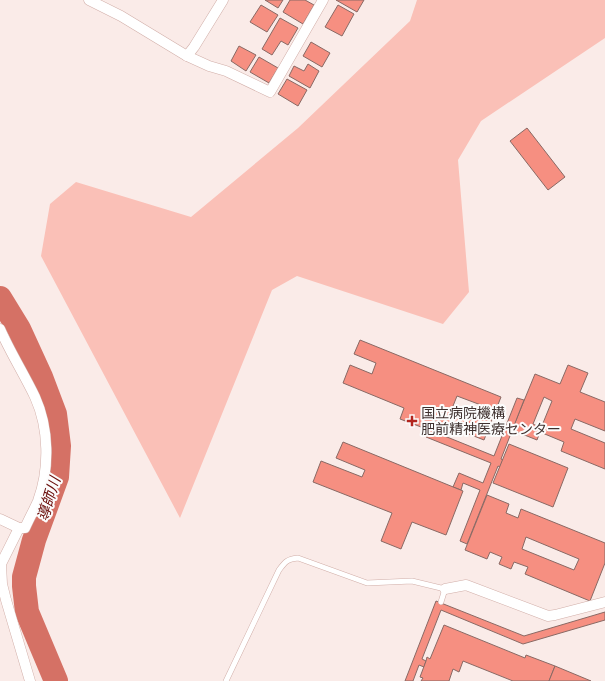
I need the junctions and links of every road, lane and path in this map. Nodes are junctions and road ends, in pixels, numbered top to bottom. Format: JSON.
{"nodes":[{"id":1,"x":89,"y":0,"type":"edge"},
{"id":2,"x":223,"y":0,"type":"edge"},
{"id":3,"x":323,"y":0,"type":"edge"},
{"id":4,"x":187,"y":56,"type":"junction"},
{"id":5,"x":0,"y":329,"type":"edge"},
{"id":6,"x":0,"y":519,"type":"edge"},
{"id":7,"x":19,"y":528,"type":"junction"},
{"id":8,"x":446,"y":590,"type":"junction"},
{"id":9,"x":441,"y":602,"type":"dead end"},
{"id":10,"x":605,"y":602,"type":"edge"},
{"id":11,"x":30,"y":681,"type":"edge"},
{"id":12,"x":226,"y":681,"type":"edge"}],
"edges":[{"from":1,"to":4,"type":"street"},
{"from":2,"to":4,"type":"street"},
{"from":3,"to":4,"type":"street"},
{"from":5,"to":7,"type":"street"},
{"from":6,"to":7,"type":"street"},
{"from":7,"to":11,"type":"street"},
{"from":8,"to":9,"type":"lane"},
{"from":8,"to":10,"type":"street"},
{"from":8,"to":12,"type":"lane"}]}
